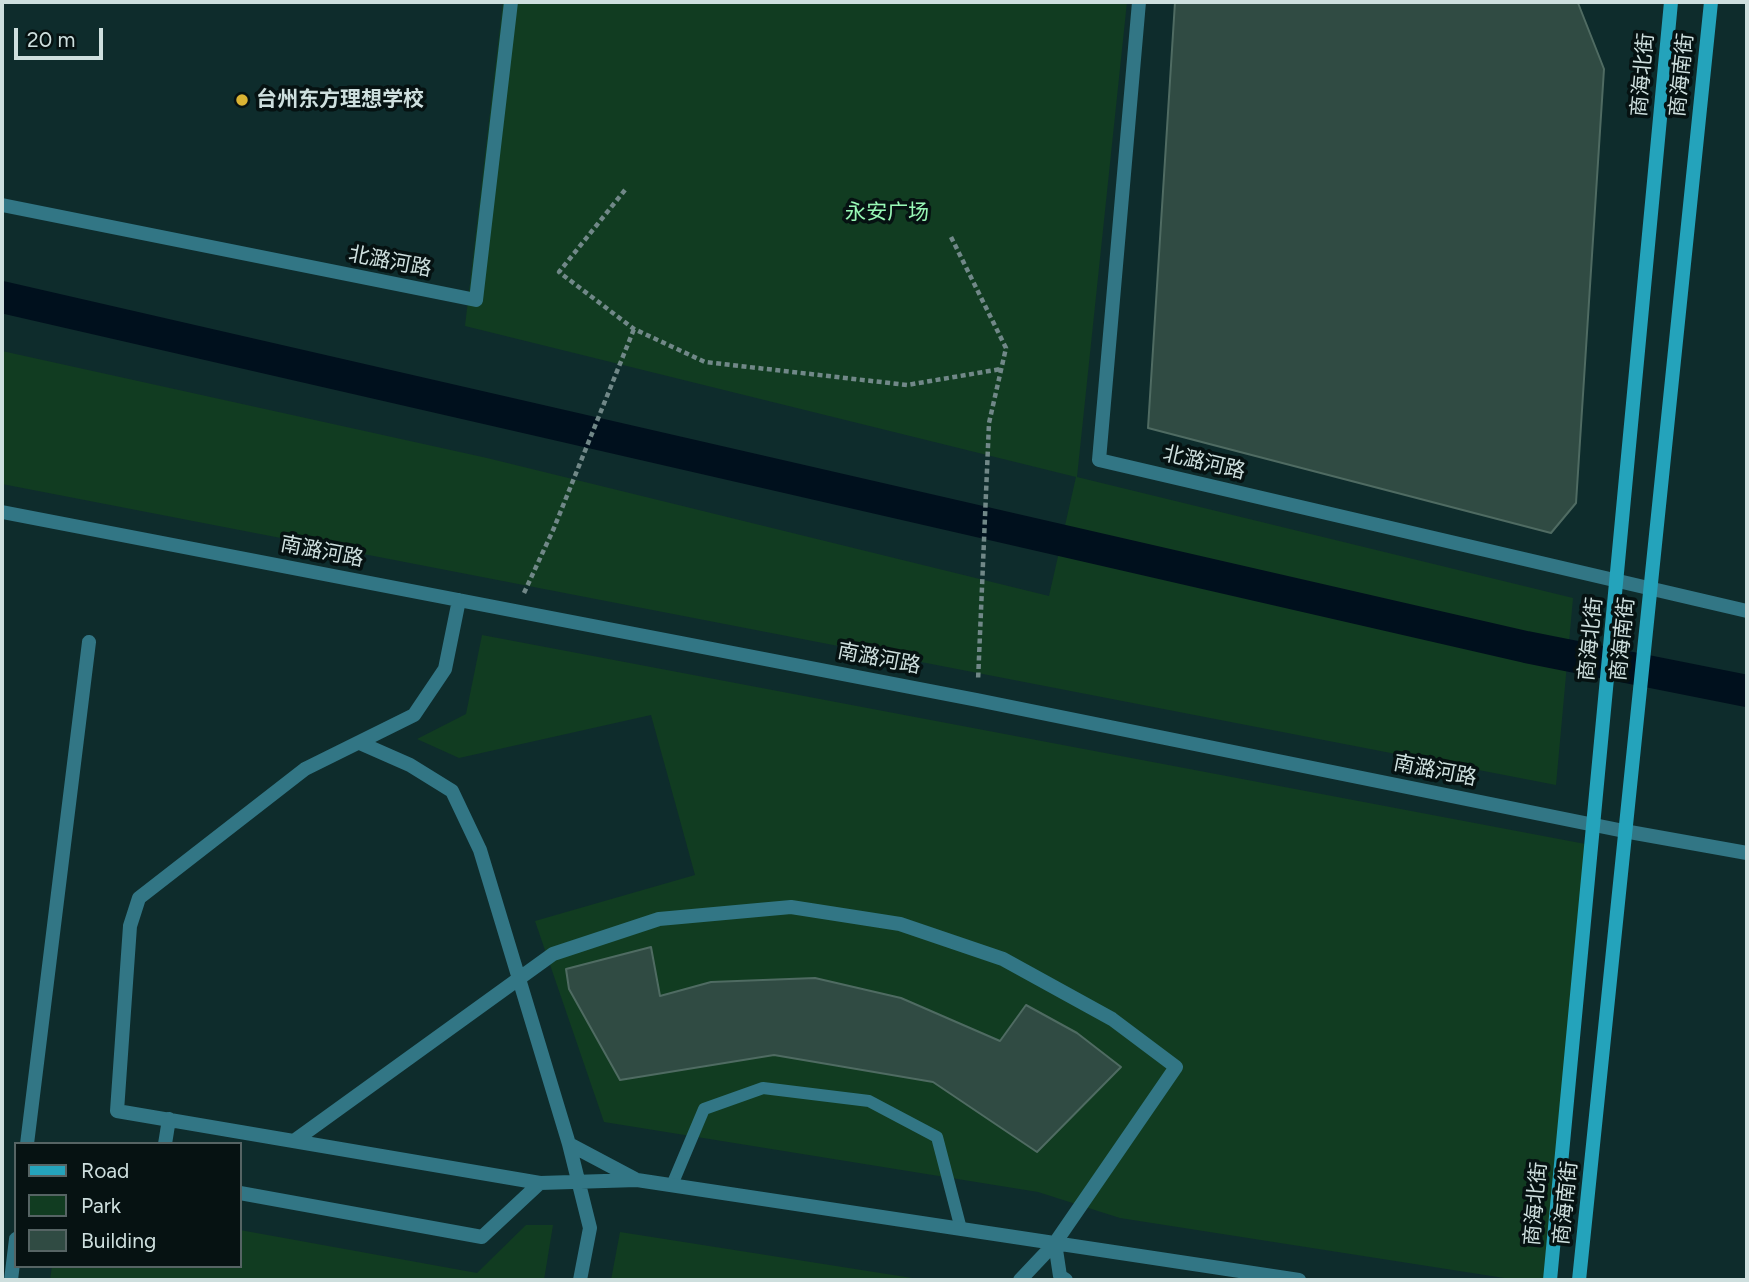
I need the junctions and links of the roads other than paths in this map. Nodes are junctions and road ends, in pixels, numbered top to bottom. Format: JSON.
{"nodes":[{"id":1,"x":511,"y":2,"type":"edge"},
{"id":2,"x":1139,"y":2,"type":"edge"},
{"id":3,"x":1671,"y":2,"type":"edge"},
{"id":4,"x":1711,"y":2,"type":"edge"},
{"id":5,"x":2,"y":205,"type":"edge"},
{"id":6,"x":2,"y":512,"type":"edge"},
{"id":7,"x":1618,"y":581,"type":"junction"},
{"id":8,"x":1649,"y":590,"type":"junction"},
{"id":9,"x":459,"y":600,"type":"junction"},
{"id":10,"x":1747,"y":611,"type":"edge"},
{"id":11,"x":89,"y":642,"type":"dead end"},
{"id":12,"x":360,"y":743,"type":"junction"},
{"id":13,"x":1591,"y":824,"type":"junction"},
{"id":14,"x":1624,"y":831,"type":"junction"},
{"id":15,"x":1747,"y":853,"type":"edge"},
{"id":16,"x":519,"y":978,"type":"junction"},
{"id":17,"x":169,"y":1119,"type":"junction"},
{"id":18,"x":294,"y":1141,"type":"junction"},
{"id":19,"x":27,"y":1142,"type":"edge"},
{"id":20,"x":165,"y":1142,"type":"edge"},
{"id":21,"x":569,"y":1144,"type":"junction"},
{"id":22,"x":637,"y":1180,"type":"junction"},
{"id":23,"x":578,"y":1182,"type":"junction"},
{"id":24,"x":540,"y":1183,"type":"junction"},
{"id":25,"x":672,"y":1185,"type":"junction"},
{"id":26,"x":242,"y":1193,"type":"edge"},
{"id":27,"x":961,"y":1229,"type":"junction"},
{"id":28,"x":1055,"y":1243,"type":"junction"},
{"id":29,"x":14,"y":1255,"type":"edge"},
{"id":30,"x":11,"y":1280,"type":"edge"},
{"id":31,"x":580,"y":1280,"type":"edge"},
{"id":32,"x":1020,"y":1280,"type":"edge"},
{"id":33,"x":1066,"y":1280,"type":"edge"},
{"id":34,"x":1299,"y":1280,"type":"edge"},
{"id":35,"x":1550,"y":1280,"type":"edge"},
{"id":36,"x":1579,"y":1280,"type":"edge"}],
"edges":[{"from":1,"to":5,"type":"street","name":"北潞河路"},
{"from":2,"to":7,"type":"street","name":"北潞河路"},
{"from":3,"to":7,"type":"main road","name":"商海北街"},
{"from":4,"to":8,"type":"main road","name":"商海南街"},
{"from":6,"to":9,"type":"street","name":"南潞河路"},
{"from":7,"to":8,"type":"street","name":"北潞河路"},
{"from":7,"to":13,"type":"main road","name":"商海北街"},
{"from":8,"to":10,"type":"street","name":"北潞河路"},
{"from":8,"to":14,"type":"main road","name":"商海南街"},
{"from":9,"to":12,"type":"street"},
{"from":9,"to":13,"type":"street","name":"南潞河路"},
{"from":11,"to":19,"type":"street"},
{"from":12,"to":16,"type":"street"},
{"from":12,"to":17,"type":"street"},
{"from":13,"to":14,"type":"street","name":"南潞河路"},
{"from":13,"to":35,"type":"main road","name":"商海北街"},
{"from":14,"to":15,"type":"street","name":"南潞河路"},
{"from":14,"to":36,"type":"main road","name":"商海南街"},
{"from":16,"to":18,"type":"street"},
{"from":16,"to":21,"type":"street"},
{"from":16,"to":28,"type":"street"},
{"from":17,"to":18,"type":"street"},
{"from":17,"to":20,"type":"street"},
{"from":18,"to":24,"type":"street"},
{"from":21,"to":22,"type":"street"},
{"from":21,"to":23,"type":"street"},
{"from":22,"to":23,"type":"street"},
{"from":22,"to":25,"type":"street"},
{"from":23,"to":24,"type":"street"},
{"from":23,"to":31,"type":"street"},
{"from":24,"to":26,"type":"street"},
{"from":25,"to":27,"type":"street"},
{"from":25,"to":27,"type":"lane"},
{"from":27,"to":28,"type":"street"},
{"from":28,"to":32,"type":"street"},
{"from":28,"to":33,"type":"street"},
{"from":28,"to":34,"type":"street"},
{"from":29,"to":30,"type":"street"}]}
